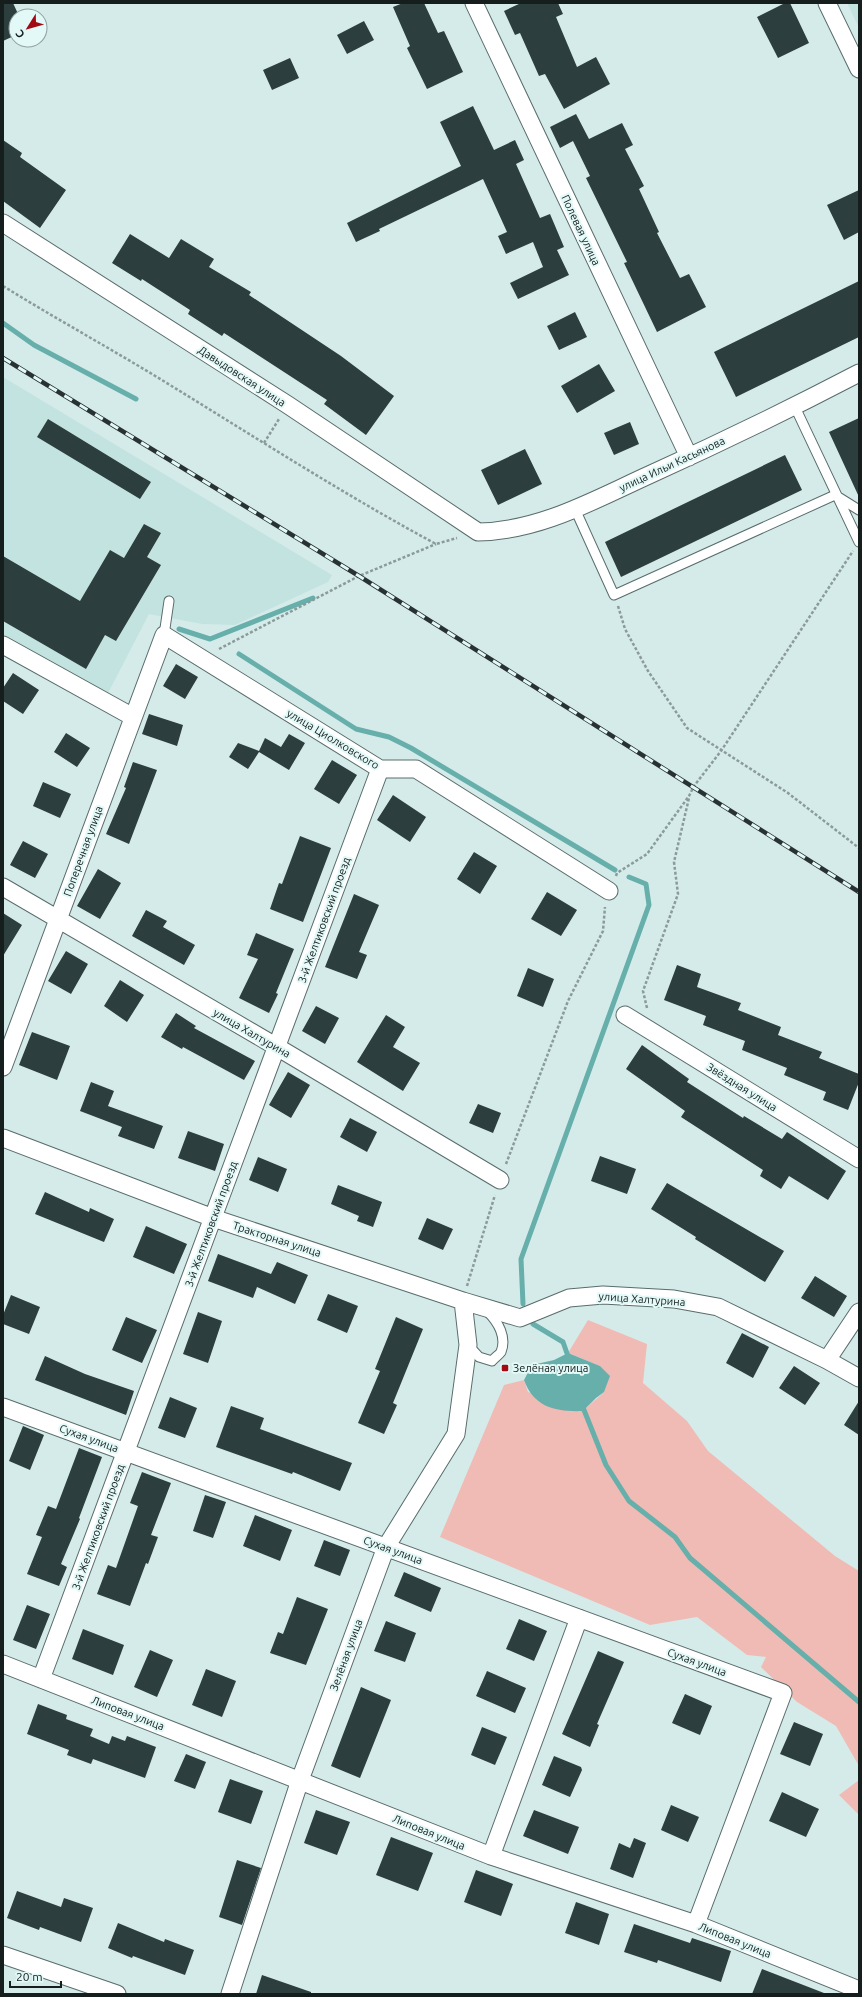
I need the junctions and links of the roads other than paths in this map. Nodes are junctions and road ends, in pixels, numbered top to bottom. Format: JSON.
{"nodes":[{"id":1,"x":474,"y":3,"type":"edge"},
{"id":2,"x":827,"y":3,"type":"edge"},
{"id":3,"x":859,"y":70,"type":"edge"},
{"id":4,"x":3,"y":223,"type":"edge"},
{"id":5,"x":859,"y":373,"type":"edge"},
{"id":6,"x":795,"y":407,"type":"junction"},
{"id":7,"x":689,"y":457,"type":"junction"},
{"id":8,"x":835,"y":495,"type":"junction"},
{"id":9,"x":857,"y":507,"type":"edge"},
{"id":10,"x":575,"y":509,"type":"junction"},
{"id":11,"x":478,"y":532,"type":"joint"},
{"id":12,"x":857,"y":546,"type":"edge"},
{"id":13,"x":169,"y":601,"type":"dead end"},
{"id":14,"x":164,"y":636,"type":"junction"},
{"id":15,"x":3,"y":645,"type":"edge"},
{"id":16,"x":133,"y":717,"type":"junction"},
{"id":17,"x":380,"y":769,"type":"junction"},
{"id":18,"x":3,"y":887,"type":"edge"},
{"id":19,"x":609,"y":891,"type":"road end"},
{"id":20,"x":58,"y":920,"type":"junction"},
{"id":21,"x":625,"y":1015,"type":"dead end"},
{"id":22,"x":277,"y":1047,"type":"junction"},
{"id":23,"x":3,"y":1067,"type":"edge"},
{"id":24,"x":3,"y":1138,"type":"edge"},
{"id":25,"x":859,"y":1159,"type":"edge"},
{"id":26,"x":500,"y":1180,"type":"road end"},
{"id":27,"x":213,"y":1218,"type":"junction"},
{"id":28,"x":463,"y":1301,"type":"junction"},
{"id":29,"x":483,"y":1307,"type":"junction"},
{"id":30,"x":859,"y":1312,"type":"edge"},
{"id":31,"x":468,"y":1345,"type":"junction"},
{"id":32,"x":827,"y":1360,"type":"junction"},
{"id":33,"x":859,"y":1378,"type":"edge"},
{"id":34,"x":3,"y":1407,"type":"edge"},
{"id":35,"x":126,"y":1452,"type":"junction"},
{"id":36,"x":386,"y":1547,"type":"junction"},
{"id":37,"x":579,"y":1618,"type":"junction"},
{"id":38,"x":3,"y":1664,"type":"edge"},
{"id":39,"x":41,"y":1679,"type":"junction"},
{"id":40,"x":300,"y":1780,"type":"junction"},
{"id":41,"x":491,"y":1856,"type":"junction"},
{"id":42,"x":696,"y":1924,"type":"junction"},
{"id":43,"x":3,"y":1955,"type":"edge"},
{"id":44,"x":859,"y":1990,"type":"edge"},
{"id":45,"x":116,"y":1994,"type":"edge"},
{"id":46,"x":230,"y":1994,"type":"edge"}],
"edges":[{"from":1,"to":7,"type":"street","name":"Полевая улица"},
{"from":2,"to":3,"type":"street"},
{"from":4,"to":11,"type":"street","name":"Давыдовская улица"},
{"from":5,"to":6,"type":"street","name":"улица Ильи Касьянова"},
{"from":6,"to":7,"type":"street","name":"улица Ильи Касьянова"},
{"from":6,"to":8,"type":"lane"},
{"from":7,"to":10,"type":"street","name":"улица Ильи Касьянова"},
{"from":8,"to":9,"type":"lane"},
{"from":8,"to":10,"type":"lane"},
{"from":8,"to":12,"type":"lane"},
{"from":10,"to":11,"type":"street","name":"улица Ильи Касьянова"},
{"from":13,"to":14,"type":"lane"},
{"from":14,"to":16,"type":"street","name":"Поперечная улица"},
{"from":14,"to":17,"type":"street","name":"улица Циолковского"},
{"from":15,"to":16,"type":"street"},
{"from":16,"to":20,"type":"street","name":"Поперечная улица"},
{"from":17,"to":19,"type":"street","name":"улица Циолковского"},
{"from":17,"to":22,"type":"street","name":"3-й Желтиковский проезд"},
{"from":18,"to":20,"type":"street","name":"улица Халтурина"},
{"from":20,"to":22,"type":"street","name":"улица Халтурина"},
{"from":20,"to":23,"type":"street","name":"Поперечная улица"},
{"from":21,"to":25,"type":"street","name":"Звёздная улица"},
{"from":22,"to":26,"type":"street","name":"улица Халтурина"},
{"from":22,"to":27,"type":"street","name":"3-й Желтиковский проезд"},
{"from":24,"to":27,"type":"street","name":"Тракторная улица"},
{"from":27,"to":28,"type":"street","name":"Тракторная улица"},
{"from":27,"to":35,"type":"street","name":"3-й Желтиковский проезд"},
{"from":28,"to":29,"type":"street","name":"улица Халтурина"},
{"from":28,"to":31,"type":"street","name":"Зелёная улица"},
{"from":29,"to":31,"type":"lane"},
{"from":29,"to":32,"type":"street","name":"улица Халтурина"},
{"from":30,"to":32,"type":"street"},
{"from":31,"to":36,"type":"street","name":"Зелёная улица"},
{"from":32,"to":33,"type":"street","name":"улица Халтурина"},
{"from":34,"to":35,"type":"street","name":"Сухая улица"},
{"from":35,"to":36,"type":"street","name":"Сухая улица"},
{"from":35,"to":39,"type":"street","name":"3-й Желтиковский проезд"},
{"from":36,"to":37,"type":"street","name":"Сухая улица"},
{"from":36,"to":40,"type":"street","name":"Зелёная улица"},
{"from":37,"to":41,"type":"street"},
{"from":37,"to":42,"type":"street","name":"Сухая улица"},
{"from":38,"to":39,"type":"street","name":"Липовая улица"},
{"from":39,"to":40,"type":"street","name":"Липовая улица"},
{"from":40,"to":41,"type":"street","name":"Липовая улица"},
{"from":40,"to":46,"type":"street","name":"Зелёная улица"},
{"from":41,"to":42,"type":"street","name":"Липовая улица"},
{"from":42,"to":44,"type":"street","name":"Липовая улица"},
{"from":43,"to":45,"type":"street"}]}
